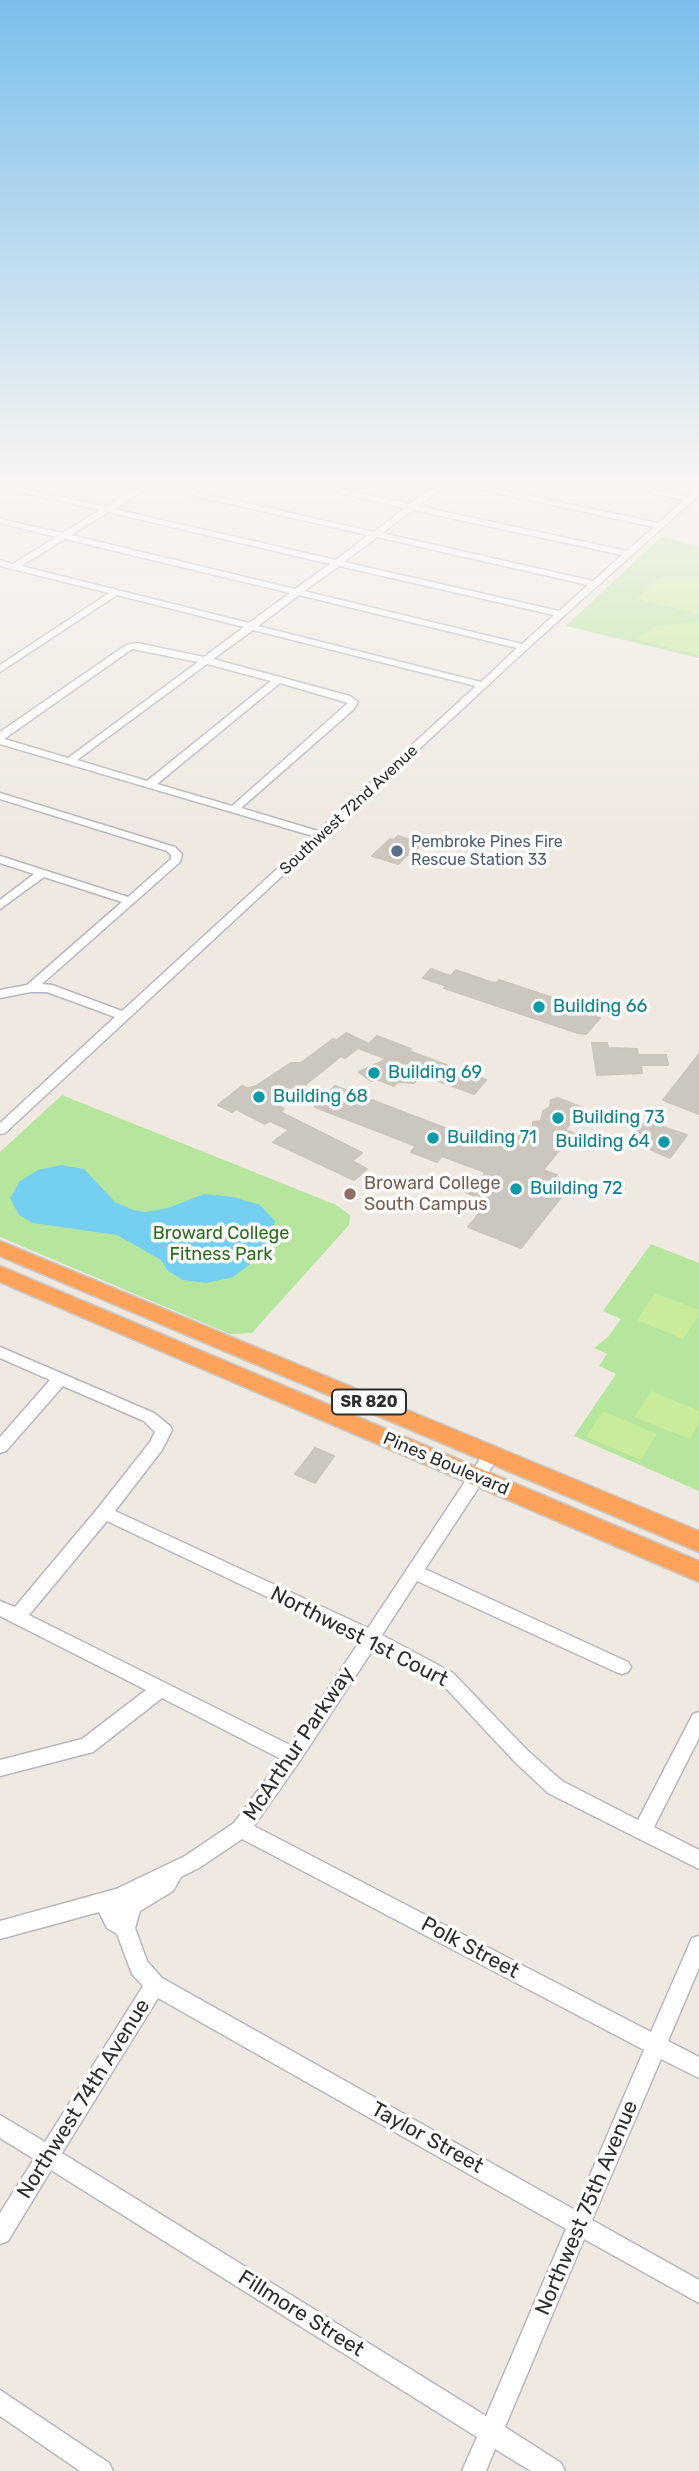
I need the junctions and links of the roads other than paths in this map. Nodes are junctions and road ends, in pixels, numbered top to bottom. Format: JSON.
{"nodes":[{"id":1,"x":105,"y":599,"type":"edge"},
{"id":2,"x":141,"y":599,"type":"edge"},
{"id":3,"x":286,"y":599,"type":"edge"},
{"id":4,"x":326,"y":599,"type":"edge"},
{"id":5,"x":497,"y":599,"type":"edge"},
{"id":6,"x":577,"y":599,"type":"edge"},
{"id":7,"x":560,"y":614,"type":"junction"},
{"id":8,"x":250,"y":626,"type":"junction"},
{"id":9,"x":524,"y":647,"type":"junction"},
{"id":10,"x":204,"y":660,"type":"junction"},
{"id":11,"x":0,"y":669,"type":"edge"},
{"id":12,"x":278,"y":680,"type":"junction"},
{"id":13,"x":482,"y":685,"type":"junction"},
{"id":14,"x":0,"y":739,"type":"edge"},
{"id":15,"x":70,"y":761,"type":"junction"},
{"id":16,"x":150,"y":784,"type":"junction"},
{"id":17,"x":0,"y":796,"type":"edge"},
{"id":18,"x":233,"y":809,"type":"junction"},
{"id":19,"x":321,"y":835,"type":"junction"},
{"id":20,"x":0,"y":859,"type":"edge"},
{"id":21,"x":42,"y":873,"type":"junction"},
{"id":22,"x":127,"y":900,"type":"junction"},
{"id":23,"x":0,"y":906,"type":"edge"},
{"id":24,"x":31,"y":988,"type":"junction"},
{"id":25,"x":0,"y":994,"type":"edge"},
{"id":26,"x":124,"y":1016,"type":"junction"},
{"id":27,"x":0,"y":1130,"type":"edge"},
{"id":28,"x":0,"y":1248,"type":"edge"},
{"id":29,"x":0,"y":1273,"type":"edge"},
{"id":30,"x":247,"y":1350,"type":"junction"},
{"id":31,"x":0,"y":1352,"type":"edge"},
{"id":32,"x":210,"y":1363,"type":"junction"},
{"id":33,"x":61,"y":1378,"type":"junction"},
{"id":34,"x":0,"y":1447,"type":"edge"},
{"id":35,"x":492,"y":1454,"type":"junction"},
{"id":36,"x":477,"y":1478,"type":"junction"},
{"id":37,"x":104,"y":1513,"type":"junction"},
{"id":38,"x":699,"y":1542,"type":"edge"},
{"id":39,"x":414,"y":1572,"type":"junction"},
{"id":40,"x":699,"y":1572,"type":"edge"},
{"id":41,"x":0,"y":1608,"type":"edge"},
{"id":42,"x":17,"y":1617,"type":"junction"},
{"id":43,"x":370,"y":1638,"type":"junction"},
{"id":44,"x":622,"y":1667,"type":"dead end"},
{"id":45,"x":160,"y":1689,"type":"junction"},
{"id":46,"x":699,"y":1720,"type":"edge"},
{"id":47,"x":293,"y":1756,"type":"junction"},
{"id":48,"x":0,"y":1768,"type":"edge"},
{"id":49,"x":241,"y":1829,"type":"junction"},
{"id":50,"x":642,"y":1831,"type":"junction"},
{"id":51,"x":699,"y":1860,"type":"edge"},
{"id":52,"x":176,"y":1869,"type":"junction"},
{"id":53,"x":133,"y":1903,"type":"junction"},
{"id":54,"x":104,"y":1905,"type":"junction"},
{"id":55,"x":125,"y":1928,"type":"junction"},
{"id":56,"x":0,"y":1930,"type":"edge"},
{"id":57,"x":699,"y":1945,"type":"edge"},
{"id":58,"x":155,"y":1986,"type":"junction"},
{"id":59,"x":656,"y":2046,"type":"junction"},
{"id":60,"x":699,"y":2068,"type":"edge"},
{"id":61,"x":0,"y":2126,"type":"edge"},
{"id":62,"x":50,"y":2156,"type":"junction"},
{"id":63,"x":580,"y":2224,"type":"junction"},
{"id":64,"x":0,"y":2233,"type":"edge"},
{"id":65,"x":699,"y":2292,"type":"edge"},
{"id":66,"x":0,"y":2402,"type":"edge"},
{"id":67,"x":491,"y":2432,"type":"junction"},
{"id":68,"x":101,"y":2471,"type":"edge"},
{"id":69,"x":474,"y":2471,"type":"edge"},
{"id":70,"x":553,"y":2471,"type":"edge"}],
"edges":[{"from":1,"to":11,"type":"street"},
{"from":2,"to":8,"type":"street"},
{"from":3,"to":8,"type":"street"},
{"from":4,"to":9,"type":"street"},
{"from":5,"to":7,"type":"street"},
{"from":6,"to":7,"type":"street","name":"Southwest 72nd Avenue"},
{"from":7,"to":9,"type":"street","name":"Southwest 72nd Avenue"},
{"from":8,"to":10,"type":"street"},
{"from":8,"to":13,"type":"street"},
{"from":9,"to":13,"type":"street","name":"Southwest 72nd Avenue"},
{"from":10,"to":12,"type":"street"},
{"from":10,"to":14,"type":"street"},
{"from":10,"to":15,"type":"street"},
{"from":12,"to":16,"type":"street"},
{"from":12,"to":18,"type":"street"},
{"from":13,"to":19,"type":"street","name":"Southwest 72nd Avenue"},
{"from":14,"to":15,"type":"street"},
{"from":15,"to":16,"type":"street"},
{"from":16,"to":18,"type":"street"},
{"from":17,"to":22,"type":"street"},
{"from":18,"to":19,"type":"street"},
{"from":19,"to":26,"type":"street","name":"Southwest 72nd Avenue"},
{"from":20,"to":21,"type":"street"},
{"from":21,"to":22,"type":"street"},
{"from":21,"to":23,"type":"street"},
{"from":22,"to":24,"type":"street"},
{"from":24,"to":25,"type":"street"},
{"from":24,"to":26,"type":"street"},
{"from":26,"to":27,"type":"street","name":"Southwest 72nd Avenue"},
{"from":28,"to":30,"type":"highway","name":"Pines Boulevard","number":"SR 820"},
{"from":29,"to":32,"type":"highway","name":"Pines Boulevard","number":"SR 820"},
{"from":30,"to":32,"type":"highway"},
{"from":30,"to":35,"type":"highway","name":"Pines Boulevard","number":"SR 820"},
{"from":31,"to":33,"type":"street"},
{"from":32,"to":36,"type":"highway","name":"Pines Boulevard","number":"SR 820"},
{"from":33,"to":34,"type":"street"},
{"from":33,"to":37,"type":"street"},
{"from":35,"to":36,"type":"street","name":"McArthur Parkway"},
{"from":35,"to":38,"type":"highway","name":"Pines Boulevard","number":"SR 820"},
{"from":36,"to":39,"type":"street","name":"McArthur Parkway"},
{"from":36,"to":40,"type":"highway","name":"Pines Boulevard","number":"SR 820"},
{"from":37,"to":42,"type":"street"},
{"from":37,"to":43,"type":"street","name":"Northwest 1st Court"},
{"from":39,"to":43,"type":"street","name":"McArthur Parkway"},
{"from":39,"to":44,"type":"street"},
{"from":41,"to":42,"type":"street"},
{"from":42,"to":45,"type":"street"},
{"from":43,"to":47,"type":"street","name":"McArthur Parkway"},
{"from":43,"to":50,"type":"street","name":"Northwest 1st Court"},
{"from":45,"to":47,"type":"street"},
{"from":45,"to":48,"type":"street"},
{"from":46,"to":50,"type":"street"},
{"from":47,"to":49,"type":"street","name":"McArthur Parkway"},
{"from":49,"to":52,"type":"street","name":"McArthur Parkway"},
{"from":49,"to":59,"type":"street","name":"Polk Street"},
{"from":50,"to":51,"type":"street","name":"Northwest 1st Court"},
{"from":52,"to":53,"type":"street","name":"McArthur Parkway"},
{"from":52,"to":54,"type":"street","name":"McArthur Parkway"},
{"from":53,"to":54,"type":"street","name":"McArthur Parkway"},
{"from":53,"to":55,"type":"street"},
{"from":54,"to":55,"type":"street","name":"Northwest 74th Avenue"},
{"from":54,"to":56,"type":"street","name":"McArthur Parkway"},
{"from":55,"to":58,"type":"street","name":"Northwest 74th Avenue"},
{"from":57,"to":59,"type":"street","name":"Northwest 75th Avenue"},
{"from":58,"to":62,"type":"street","name":"Northwest 74th Avenue"},
{"from":58,"to":63,"type":"street","name":"Taylor Street"},
{"from":59,"to":60,"type":"street","name":"Polk Street"},
{"from":59,"to":63,"type":"street","name":"Northwest 75th Avenue"},
{"from":61,"to":62,"type":"street","name":"Fillmore Street"},
{"from":62,"to":64,"type":"street","name":"Northwest 74th Avenue"},
{"from":62,"to":67,"type":"street","name":"Fillmore Street"},
{"from":63,"to":65,"type":"street","name":"Taylor Street"},
{"from":63,"to":67,"type":"street","name":"Northwest 75th Avenue"},
{"from":66,"to":68,"type":"street"},
{"from":67,"to":69,"type":"street","name":"Northwest 75th Avenue"},
{"from":67,"to":70,"type":"street","name":"Fillmore Street"}]}
